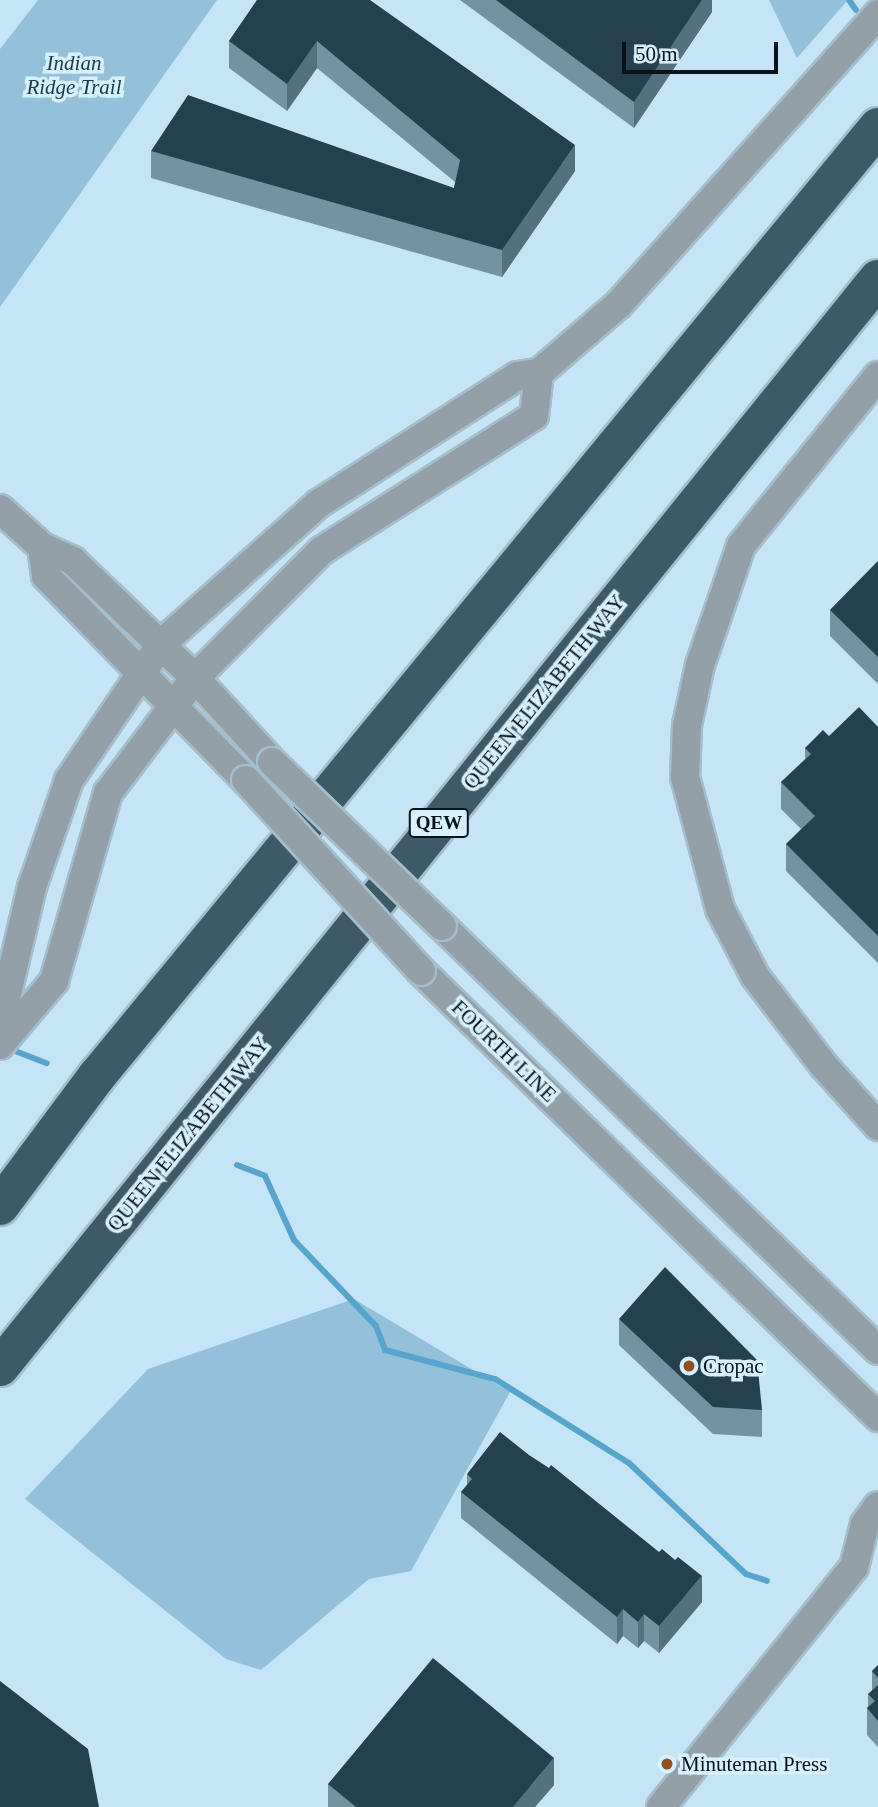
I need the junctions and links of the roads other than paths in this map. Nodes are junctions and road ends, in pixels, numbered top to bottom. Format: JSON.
{"nodes":[{"id":1,"x":878,"y":14,"type":"edge"},
{"id":2,"x":878,"y":127,"type":"edge"},
{"id":3,"x":878,"y":279,"type":"edge"},
{"id":4,"x":539,"y":373,"type":"junction"},
{"id":5,"x":878,"y":376,"type":"edge"},
{"id":6,"x":0,"y":509,"type":"edge"},
{"id":7,"x":42,"y":547,"type":"junction"},
{"id":8,"x":161,"y":644,"type":"junction"},
{"id":9,"x":141,"y":674,"type":"junction"},
{"id":10,"x":195,"y":678,"type":"junction"},
{"id":11,"x":173,"y":706,"type":"junction"},
{"id":12,"x":0,"y":1023,"type":"edge"},
{"id":13,"x":0,"y":1045,"type":"edge"},
{"id":14,"x":878,"y":1126,"type":"edge"},
{"id":15,"x":0,"y":1206,"type":"edge"},
{"id":16,"x":878,"y":1350,"type":"edge"},
{"id":17,"x":0,"y":1367,"type":"edge"},
{"id":18,"x":878,"y":1417,"type":"edge"},
{"id":19,"x":878,"y":1506,"type":"edge"},
{"id":20,"x":866,"y":1568,"type":"edge"},
{"id":21,"x":674,"y":1802,"type":"edge"}],
"edges":[{"from":1,"to":4,"type":"street"},
{"from":2,"to":15,"type":"highway"},
{"from":3,"to":17,"type":"highway","name":"QUEEN ELIZABETH WAY","number":"QEW"},
{"from":4,"to":8,"type":"street"},
{"from":4,"to":10,"type":"street"},
{"from":5,"to":14,"type":"street"},
{"from":6,"to":7,"type":"street"},
{"from":7,"to":8,"type":"street"},
{"from":7,"to":9,"type":"street","name":"FOURTH LINE"},
{"from":8,"to":9,"type":"street"},
{"from":8,"to":10,"type":"street"},
{"from":9,"to":11,"type":"street","name":"FOURTH LINE"},
{"from":9,"to":12,"type":"street"},
{"from":10,"to":11,"type":"street"},
{"from":10,"to":16,"type":"street","bridge":true},
{"from":11,"to":13,"type":"street"},
{"from":11,"to":18,"type":"street","name":"FOURTH LINE","bridge":true},
{"from":19,"to":20,"type":"street"},
{"from":20,"to":21,"type":"street"}]}
